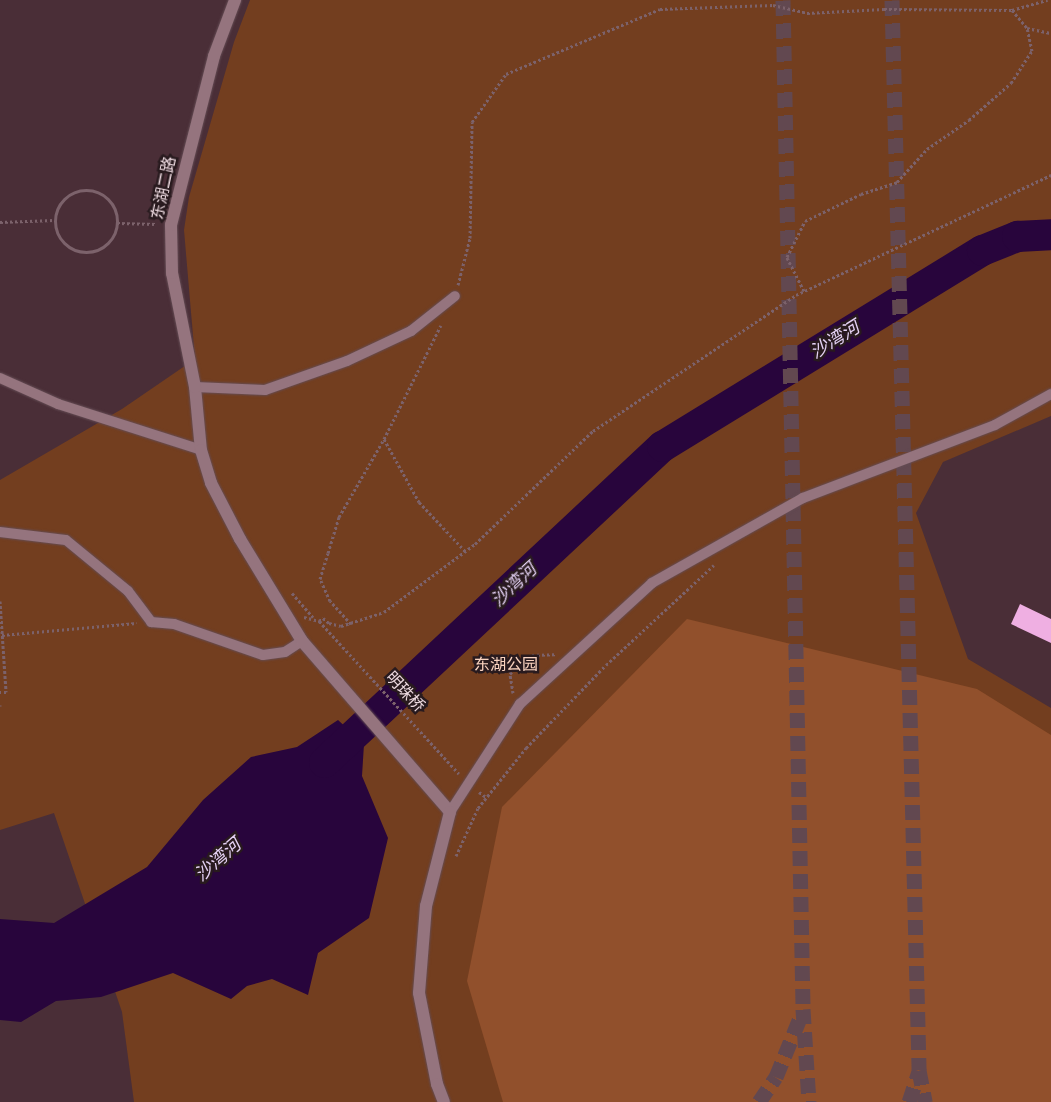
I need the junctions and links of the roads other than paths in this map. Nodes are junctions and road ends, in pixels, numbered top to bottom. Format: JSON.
{"nodes":[{"id":1,"x":235,"y":0,"type":"edge"},
{"id":2,"x":455,"y":296,"type":"road end"},
{"id":3,"x":0,"y":378,"type":"edge"},
{"id":4,"x":194,"y":387,"type":"junction"},
{"id":5,"x":1051,"y":394,"type":"edge"},
{"id":6,"x":201,"y":450,"type":"junction"},
{"id":7,"x":0,"y":532,"type":"edge"},
{"id":8,"x":302,"y":641,"type":"junction"},
{"id":9,"x":450,"y":812,"type":"junction"},
{"id":10,"x":444,"y":1102,"type":"edge"}],
"edges":[{"from":1,"to":4,"type":"street","name":"东湖二路"},
{"from":2,"to":4,"type":"lane"},
{"from":3,"to":6,"type":"lane"},
{"from":4,"to":6,"type":"street","name":"东湖二路"},
{"from":5,"to":9,"type":"lane"},
{"from":6,"to":8,"type":"street","name":"东湖二路"},
{"from":7,"to":8,"type":"lane"},
{"from":8,"to":9,"type":"street","name":"东湖二路"},
{"from":9,"to":10,"type":"street"}]}
